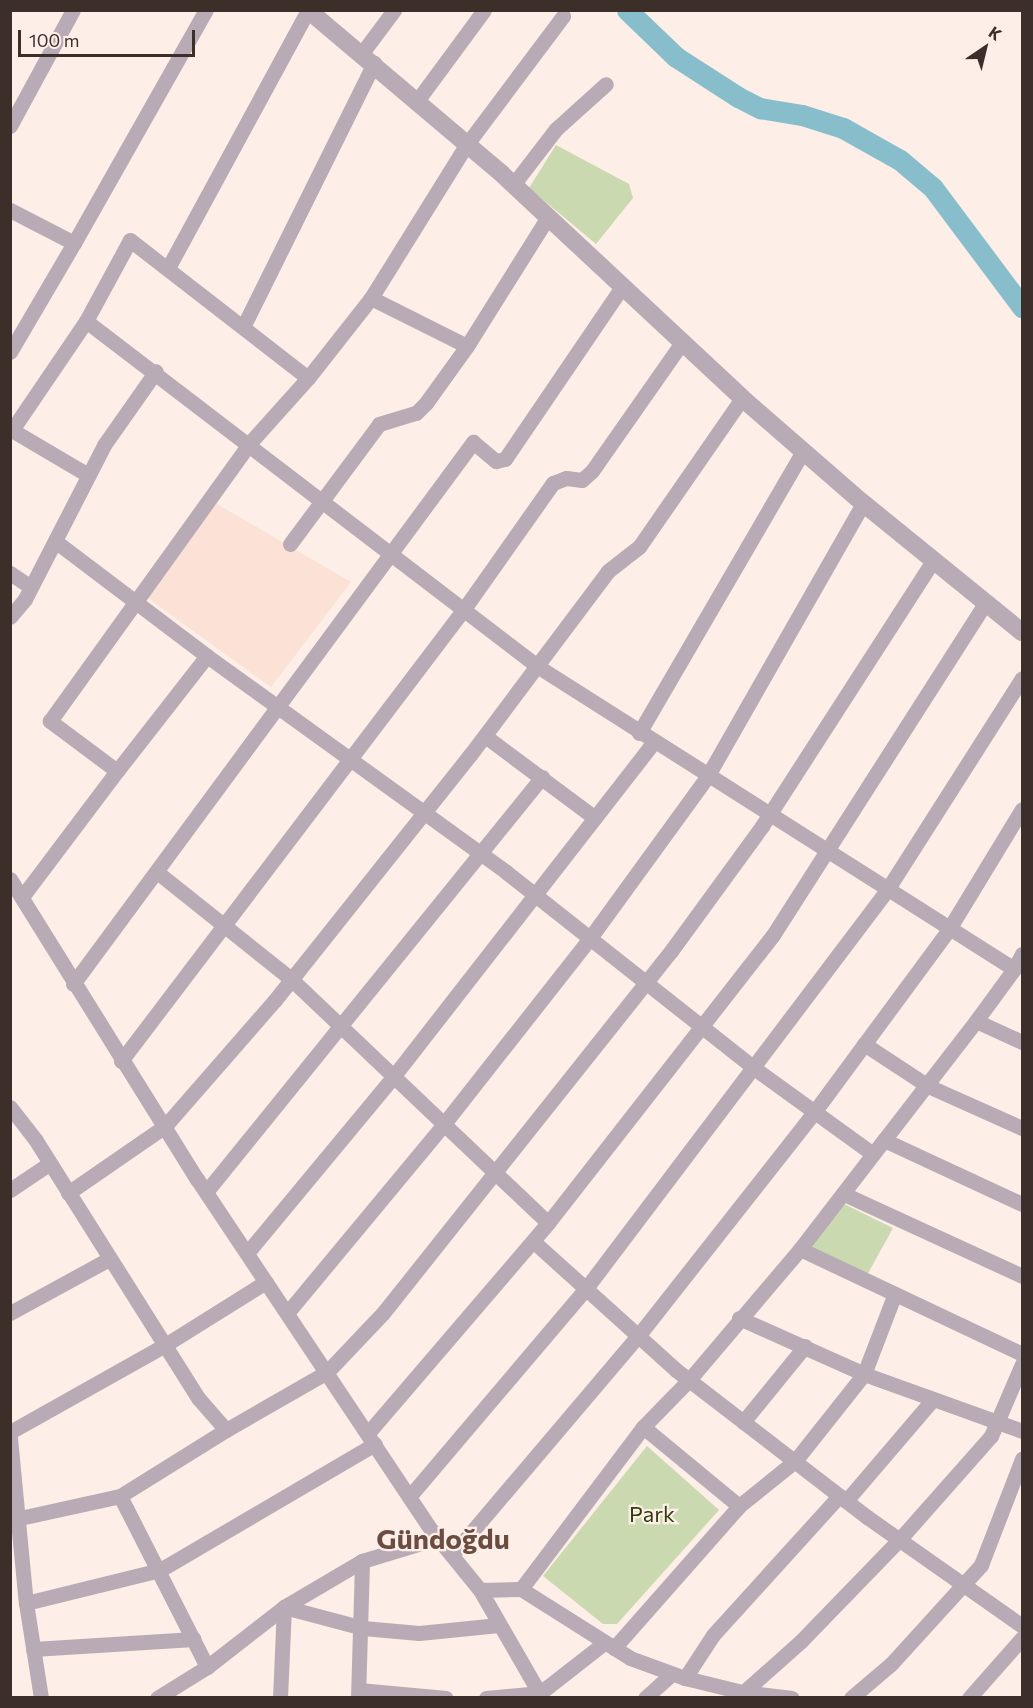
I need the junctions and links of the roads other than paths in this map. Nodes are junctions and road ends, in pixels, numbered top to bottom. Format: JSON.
{"nodes":[{"id":1,"x":73,"y":10,"type":"edge"},
{"id":2,"x":206,"y":10,"type":"edge"},
{"id":3,"x":393,"y":10,"type":"edge"},
{"id":4,"x":484,"y":10,"type":"edge"},
{"id":5,"x":308,"y":11,"type":"edge"},
{"id":6,"x":563,"y":16,"type":"dead end"},
{"id":7,"x":368,"y":58,"type":"junction"},
{"id":8,"x":606,"y":84,"type":"dead end"},
{"id":9,"x":417,"y":101,"type":"junction"},
{"id":10,"x":10,"y":126,"type":"edge"},
{"id":11,"x":467,"y":144,"type":"junction"},
{"id":12,"x":513,"y":185,"type":"junction"},
{"id":13,"x":10,"y":210,"type":"edge"},
{"id":14,"x":548,"y":217,"type":"junction"},
{"id":15,"x":74,"y":243,"type":"junction"},
{"id":16,"x":168,"y":268,"type":"junction"},
{"id":17,"x":622,"y":287,"type":"junction"},
{"id":18,"x":371,"y":298,"type":"junction"},
{"id":19,"x":86,"y":321,"type":"junction"},
{"id":20,"x":243,"y":327,"type":"junction"},
{"id":21,"x":681,"y":344,"type":"junction"},
{"id":22,"x":467,"y":346,"type":"junction"},
{"id":23,"x":10,"y":352,"type":"edge"},
{"id":24,"x":156,"y":371,"type":"junction"},
{"id":25,"x":308,"y":378,"type":"junction"},
{"id":26,"x":742,"y":398,"type":"junction"},
{"id":27,"x":11,"y":430,"type":"edge"},
{"id":28,"x":248,"y":445,"type":"junction"},
{"id":29,"x":803,"y":451,"type":"junction"},
{"id":30,"x":88,"y":475,"type":"junction"},
{"id":31,"x":863,"y":502,"type":"junction"},
{"id":32,"x":320,"y":503,"type":"junction"},
{"id":33,"x":55,"y":541,"type":"junction"},
{"id":34,"x":290,"y":544,"type":"dead end"},
{"id":35,"x":390,"y":555,"type":"junction"},
{"id":36,"x":933,"y":561,"type":"junction"},
{"id":37,"x":10,"y":573,"type":"edge"},
{"id":38,"x":31,"y":587,"type":"junction"},
{"id":39,"x":136,"y":602,"type":"junction"},
{"id":40,"x":986,"y":602,"type":"junction"},
{"id":41,"x":464,"y":609,"type":"junction"},
{"id":42,"x":10,"y":617,"type":"edge"},
{"id":43,"x":1023,"y":632,"type":"edge"},
{"id":44,"x":207,"y":657,"type":"junction"},
{"id":45,"x":537,"y":666,"type":"junction"},
{"id":46,"x":1023,"y":678,"type":"edge"},
{"id":47,"x":277,"y":706,"type":"junction"},
{"id":48,"x":639,"y":733,"type":"junction"},
{"id":49,"x":484,"y":736,"type":"junction"},
{"id":50,"x":653,"y":742,"type":"junction"},
{"id":51,"x":350,"y":758,"type":"junction"},
{"id":52,"x":117,"y":771,"type":"junction"},
{"id":53,"x":542,"y":777,"type":"junction"},
{"id":54,"x":707,"y":777,"type":"junction"},
{"id":55,"x":1023,"y":809,"type":"edge"},
{"id":56,"x":425,"y":812,"type":"junction"},
{"id":57,"x":768,"y":816,"type":"junction"},
{"id":58,"x":595,"y":819,"type":"junction"},
{"id":59,"x":827,"y":851,"type":"junction"},
{"id":60,"x":480,"y":853,"type":"junction"},
{"id":61,"x":157,"y":872,"type":"junction"},
{"id":62,"x":10,"y":879,"type":"edge"},
{"id":63,"x":887,"y":890,"type":"junction"},
{"id":64,"x":536,"y":896,"type":"junction"},
{"id":65,"x":22,"y":897,"type":"junction"},
{"id":66,"x":225,"y":924,"type":"junction"},
{"id":67,"x":949,"y":928,"type":"junction"},
{"id":68,"x":590,"y":938,"type":"junction"},
{"id":69,"x":1023,"y":954,"type":"edge"},
{"id":70,"x":1014,"y":969,"type":"junction"},
{"id":71,"x":291,"y":979,"type":"junction"},
{"id":72,"x":646,"y":982,"type":"junction"},
{"id":73,"x":73,"y":984,"type":"junction"},
{"id":74,"x":976,"y":1021,"type":"junction"},
{"id":75,"x":702,"y":1026,"type":"junction"},
{"id":76,"x":342,"y":1028,"type":"junction"},
{"id":77,"x":1023,"y":1042,"type":"edge"},
{"id":78,"x":864,"y":1044,"type":"junction"},
{"id":79,"x":121,"y":1061,"type":"junction"},
{"id":80,"x":754,"y":1068,"type":"junction"},
{"id":81,"x":393,"y":1077,"type":"junction"},
{"id":82,"x":928,"y":1086,"type":"junction"},
{"id":83,"x":10,"y":1107,"type":"edge"},
{"id":84,"x":815,"y":1111,"type":"junction"},
{"id":85,"x":443,"y":1125,"type":"junction"},
{"id":86,"x":165,"y":1126,"type":"junction"},
{"id":87,"x":1023,"y":1128,"type":"edge"},
{"id":88,"x":884,"y":1140,"type":"junction"},
{"id":89,"x":873,"y":1154,"type":"junction"},
{"id":90,"x":50,"y":1164,"type":"junction"},
{"id":91,"x":493,"y":1173,"type":"junction"},
{"id":92,"x":10,"y":1190,"type":"edge"},
{"id":93,"x":206,"y":1192,"type":"junction"},
{"id":94,"x":68,"y":1193,"type":"junction"},
{"id":95,"x":844,"y":1194,"type":"junction"},
{"id":96,"x":1023,"y":1204,"type":"edge"},
{"id":97,"x":548,"y":1223,"type":"junction"},
{"id":98,"x":534,"y":1242,"type":"junction"},
{"id":99,"x":800,"y":1249,"type":"junction"},
{"id":100,"x":247,"y":1253,"type":"junction"},
{"id":101,"x":109,"y":1259,"type":"junction"},
{"id":102,"x":1023,"y":1276,"type":"edge"},
{"id":103,"x":266,"y":1282,"type":"junction"},
{"id":104,"x":584,"y":1291,"type":"junction"},
{"id":105,"x":894,"y":1296,"type":"junction"},
{"id":106,"x":288,"y":1312,"type":"junction"},
{"id":107,"x":10,"y":1313,"type":"edge"},
{"id":108,"x":739,"y":1318,"type":"junction"},
{"id":109,"x":638,"y":1336,"type":"junction"},
{"id":110,"x":165,"y":1345,"type":"junction"},
{"id":111,"x":805,"y":1346,"type":"junction"},
{"id":112,"x":1023,"y":1354,"type":"edge"},
{"id":113,"x":1023,"y":1364,"type":"edge"},
{"id":114,"x":327,"y":1372,"type":"junction"},
{"id":115,"x":864,"y":1374,"type":"junction"},
{"id":116,"x":689,"y":1380,"type":"junction"},
{"id":117,"x":933,"y":1399,"type":"junction"},
{"id":118,"x":743,"y":1422,"type":"junction"},
{"id":119,"x":998,"y":1422,"type":"junction"},
{"id":120,"x":643,"y":1427,"type":"junction"},
{"id":121,"x":226,"y":1430,"type":"junction"},
{"id":122,"x":1023,"y":1431,"type":"edge"},
{"id":123,"x":10,"y":1432,"type":"edge"},
{"id":124,"x":10,"y":1438,"type":"edge"},
{"id":125,"x":371,"y":1439,"type":"junction"},
{"id":126,"x":1023,"y":1459,"type":"edge"},
{"id":127,"x":795,"y":1461,"type":"junction"},
{"id":128,"x":120,"y":1496,"type":"junction"},
{"id":129,"x":410,"y":1497,"type":"junction"},
{"id":130,"x":842,"y":1498,"type":"junction"},
{"id":131,"x":739,"y":1506,"type":"junction"},
{"id":132,"x":20,"y":1518,"type":"junction"},
{"id":133,"x":438,"y":1538,"type":"junction"},
{"id":134,"x":899,"y":1540,"type":"junction"},
{"id":135,"x":452,"y":1555,"type":"junction"},
{"id":136,"x":362,"y":1561,"type":"junction"},
{"id":137,"x":160,"y":1570,"type":"junction"},
{"id":138,"x":964,"y":1583,"type":"junction"},
{"id":139,"x":521,"y":1589,"type":"junction"},
{"id":140,"x":480,"y":1590,"type":"junction"},
{"id":141,"x":26,"y":1603,"type":"junction"},
{"id":142,"x":285,"y":1607,"type":"junction"},
{"id":143,"x":500,"y":1626,"type":"junction"},
{"id":144,"x":1023,"y":1626,"type":"edge"},
{"id":145,"x":363,"y":1628,"type":"junction"},
{"id":146,"x":1023,"y":1638,"type":"edge"},
{"id":147,"x":194,"y":1639,"type":"junction"},
{"id":148,"x":609,"y":1645,"type":"junction"},
{"id":149,"x":33,"y":1649,"type":"junction"},
{"id":150,"x":207,"y":1667,"type":"junction"},
{"id":151,"x":679,"y":1676,"type":"junction"},
{"id":152,"x":359,"y":1694,"type":"edge"},
{"id":153,"x":541,"y":1695,"type":"edge"},
{"id":154,"x":740,"y":1695,"type":"edge"},
{"id":155,"x":40,"y":1698,"type":"edge"},
{"id":156,"x":157,"y":1698,"type":"edge"},
{"id":157,"x":280,"y":1698,"type":"edge"},
{"id":158,"x":446,"y":1698,"type":"edge"},
{"id":159,"x":486,"y":1698,"type":"edge"},
{"id":160,"x":645,"y":1698,"type":"edge"},
{"id":161,"x":792,"y":1698,"type":"edge"},
{"id":162,"x":851,"y":1698,"type":"edge"},
{"id":163,"x":969,"y":1698,"type":"edge"}],
"edges":[{"from":1,"to":10,"type":"street"},
{"from":2,"to":15,"type":"street"},
{"from":3,"to":7,"type":"street"},
{"from":4,"to":9,"type":"street"},
{"from":5,"to":7,"type":"street"},
{"from":5,"to":16,"type":"street"},
{"from":6,"to":11,"type":"street"},
{"from":7,"to":9,"type":"street"},
{"from":7,"to":20,"type":"street"},
{"from":8,"to":12,"type":"street"},
{"from":9,"to":11,"type":"street"},
{"from":11,"to":12,"type":"street"},
{"from":11,"to":18,"type":"street"},
{"from":12,"to":14,"type":"street"},
{"from":13,"to":15,"type":"street"},
{"from":14,"to":17,"type":"street"},
{"from":14,"to":22,"type":"street"},
{"from":15,"to":23,"type":"street"},
{"from":16,"to":19,"type":"street"},
{"from":16,"to":20,"type":"street"},
{"from":17,"to":21,"type":"street"},
{"from":17,"to":35,"type":"street"},
{"from":18,"to":22,"type":"street"},
{"from":18,"to":25,"type":"street"},
{"from":19,"to":24,"type":"street"},
{"from":19,"to":27,"type":"street"},
{"from":20,"to":25,"type":"street"},
{"from":21,"to":26,"type":"street"},
{"from":21,"to":41,"type":"street"},
{"from":22,"to":32,"type":"street"},
{"from":24,"to":28,"type":"street"},
{"from":24,"to":30,"type":"street"},
{"from":25,"to":28,"type":"street"},
{"from":26,"to":29,"type":"street"},
{"from":26,"to":45,"type":"street"},
{"from":27,"to":30,"type":"street"},
{"from":28,"to":32,"type":"street"},
{"from":28,"to":39,"type":"street"},
{"from":29,"to":31,"type":"street"},
{"from":29,"to":48,"type":"street"},
{"from":30,"to":33,"type":"street"},
{"from":31,"to":36,"type":"street"},
{"from":31,"to":54,"type":"street"},
{"from":32,"to":34,"type":"street"},
{"from":32,"to":35,"type":"street"},
{"from":33,"to":38,"type":"street"},
{"from":33,"to":39,"type":"street"},
{"from":35,"to":41,"type":"street"},
{"from":35,"to":47,"type":"street"},
{"from":36,"to":40,"type":"street"},
{"from":36,"to":57,"type":"street"},
{"from":37,"to":38,"type":"street"},
{"from":38,"to":42,"type":"street"},
{"from":39,"to":44,"type":"street"},
{"from":39,"to":52,"type":"street"},
{"from":40,"to":43,"type":"street"},
{"from":40,"to":59,"type":"street"},
{"from":41,"to":45,"type":"street"},
{"from":41,"to":51,"type":"street"},
{"from":44,"to":47,"type":"street"},
{"from":44,"to":52,"type":"street"},
{"from":45,"to":48,"type":"street"},
{"from":45,"to":49,"type":"street"},
{"from":46,"to":63,"type":"street"},
{"from":47,"to":51,"type":"street"},
{"from":47,"to":61,"type":"street"},
{"from":48,"to":50,"type":"street"},
{"from":49,"to":53,"type":"street"},
{"from":49,"to":56,"type":"street"},
{"from":50,"to":54,"type":"street"},
{"from":50,"to":58,"type":"street"},
{"from":51,"to":56,"type":"street"},
{"from":51,"to":66,"type":"street"},
{"from":52,"to":65,"type":"street"},
{"from":53,"to":58,"type":"street"},
{"from":53,"to":60,"type":"street"},
{"from":54,"to":57,"type":"street"},
{"from":54,"to":68,"type":"street"},
{"from":55,"to":67,"type":"street"},
{"from":56,"to":60,"type":"street"},
{"from":56,"to":71,"type":"street"},
{"from":57,"to":59,"type":"street"},
{"from":57,"to":72,"type":"street"},
{"from":58,"to":64,"type":"street"},
{"from":59,"to":63,"type":"street"},
{"from":59,"to":75,"type":"street"},
{"from":60,"to":64,"type":"street"},
{"from":60,"to":76,"type":"street"},
{"from":61,"to":66,"type":"street"},
{"from":61,"to":73,"type":"street"},
{"from":62,"to":65,"type":"street"},
{"from":63,"to":67,"type":"street"},
{"from":63,"to":80,"type":"street"},
{"from":64,"to":68,"type":"street"},
{"from":64,"to":81,"type":"street"},
{"from":65,"to":73,"type":"street"},
{"from":66,"to":71,"type":"street"},
{"from":66,"to":79,"type":"street"},
{"from":67,"to":70,"type":"street"},
{"from":67,"to":78,"type":"street"},
{"from":68,"to":72,"type":"street"},
{"from":68,"to":85,"type":"street"},
{"from":69,"to":70,"type":"street"},
{"from":70,"to":74,"type":"street"},
{"from":71,"to":76,"type":"street"},
{"from":71,"to":86,"type":"street"},
{"from":72,"to":75,"type":"street"},
{"from":72,"to":91,"type":"street"},
{"from":73,"to":79,"type":"street"},
{"from":74,"to":77,"type":"street"},
{"from":74,"to":82,"type":"street"},
{"from":75,"to":80,"type":"street"},
{"from":75,"to":97,"type":"street"},
{"from":76,"to":81,"type":"street"},
{"from":76,"to":93,"type":"street"},
{"from":78,"to":82,"type":"street"},
{"from":78,"to":84,"type":"street"},
{"from":79,"to":86,"type":"street"},
{"from":80,"to":84,"type":"street"},
{"from":80,"to":104,"type":"street"},
{"from":81,"to":85,"type":"street"},
{"from":81,"to":100,"type":"street"},
{"from":82,"to":87,"type":"street"},
{"from":82,"to":88,"type":"street"},
{"from":83,"to":90,"type":"street"},
{"from":84,"to":89,"type":"street"},
{"from":84,"to":109,"type":"street"},
{"from":85,"to":91,"type":"street"},
{"from":85,"to":106,"type":"street"},
{"from":86,"to":93,"type":"street"},
{"from":86,"to":94,"type":"street"},
{"from":88,"to":89,"type":"street"},
{"from":88,"to":96,"type":"street"},
{"from":89,"to":95,"type":"street"},
{"from":90,"to":92,"type":"street"},
{"from":90,"to":94,"type":"street"},
{"from":91,"to":97,"type":"street"},
{"from":91,"to":114,"type":"street"},
{"from":93,"to":100,"type":"street"},
{"from":94,"to":101,"type":"street"},
{"from":95,"to":99,"type":"street"},
{"from":95,"to":102,"type":"street"},
{"from":97,"to":98,"type":"street"},
{"from":98,"to":104,"type":"street"},
{"from":98,"to":125,"type":"street"},
{"from":99,"to":105,"type":"street"},
{"from":99,"to":108,"type":"street"},
{"from":100,"to":103,"type":"street"},
{"from":101,"to":107,"type":"street"},
{"from":101,"to":110,"type":"street"},
{"from":103,"to":106,"type":"street"},
{"from":103,"to":110,"type":"street"},
{"from":104,"to":109,"type":"street"},
{"from":104,"to":129,"type":"street"},
{"from":105,"to":112,"type":"street"},
{"from":105,"to":115,"type":"street"},
{"from":106,"to":114,"type":"street"},
{"from":108,"to":111,"type":"street"},
{"from":108,"to":116,"type":"street"},
{"from":109,"to":116,"type":"street"},
{"from":109,"to":135,"type":"street"},
{"from":110,"to":121,"type":"street"},
{"from":110,"to":123,"type":"street"},
{"from":111,"to":115,"type":"street"},
{"from":111,"to":118,"type":"street"},
{"from":113,"to":119,"type":"street"},
{"from":114,"to":121,"type":"street"},
{"from":114,"to":125,"type":"street"},
{"from":115,"to":117,"type":"street"},
{"from":115,"to":127,"type":"street"},
{"from":116,"to":118,"type":"street"},
{"from":116,"to":120,"type":"street"},
{"from":117,"to":119,"type":"street"},
{"from":117,"to":130,"type":"street"},
{"from":118,"to":127,"type":"street"},
{"from":119,"to":122,"type":"street"},
{"from":119,"to":134,"type":"street"},
{"from":120,"to":131,"type":"street"},
{"from":120,"to":139,"type":"street"},
{"from":121,"to":128,"type":"street"},
{"from":124,"to":132,"type":"street"},
{"from":125,"to":129,"type":"street"},
{"from":125,"to":137,"type":"street"},
{"from":126,"to":138,"type":"street"},
{"from":127,"to":130,"type":"street"},
{"from":127,"to":131,"type":"street"},
{"from":128,"to":132,"type":"street"},
{"from":128,"to":137,"type":"street"},
{"from":129,"to":133,"type":"street"},
{"from":130,"to":134,"type":"street"},
{"from":130,"to":151,"type":"street"},
{"from":131,"to":148,"type":"street"},
{"from":132,"to":141,"type":"street"},
{"from":133,"to":135,"type":"street"},
{"from":133,"to":136,"type":"street"},
{"from":134,"to":138,"type":"street"},
{"from":134,"to":154,"type":"street"},
{"from":135,"to":140,"type":"street"},
{"from":136,"to":142,"type":"street"},
{"from":136,"to":145,"type":"street"},
{"from":137,"to":141,"type":"street"},
{"from":137,"to":147,"type":"street"},
{"from":138,"to":144,"type":"street"},
{"from":138,"to":162,"type":"street"},
{"from":139,"to":140,"type":"street"},
{"from":139,"to":148,"type":"street"},
{"from":140,"to":143,"type":"street"},
{"from":141,"to":149,"type":"street"},
{"from":142,"to":145,"type":"street"},
{"from":142,"to":150,"type":"street"},
{"from":142,"to":157,"type":"street"},
{"from":143,"to":145,"type":"street"},
{"from":143,"to":153,"type":"street"},
{"from":145,"to":152,"type":"street"},
{"from":146,"to":163,"type":"street"},
{"from":147,"to":149,"type":"street"},
{"from":147,"to":150,"type":"street"},
{"from":148,"to":151,"type":"street"},
{"from":148,"to":153,"type":"street"},
{"from":149,"to":155,"type":"street"},
{"from":150,"to":156,"type":"street"},
{"from":151,"to":154,"type":"street"},
{"from":151,"to":160,"type":"street"},
{"from":152,"to":158,"type":"street"},
{"from":153,"to":159,"type":"street"},
{"from":154,"to":161,"type":"street"}]}
